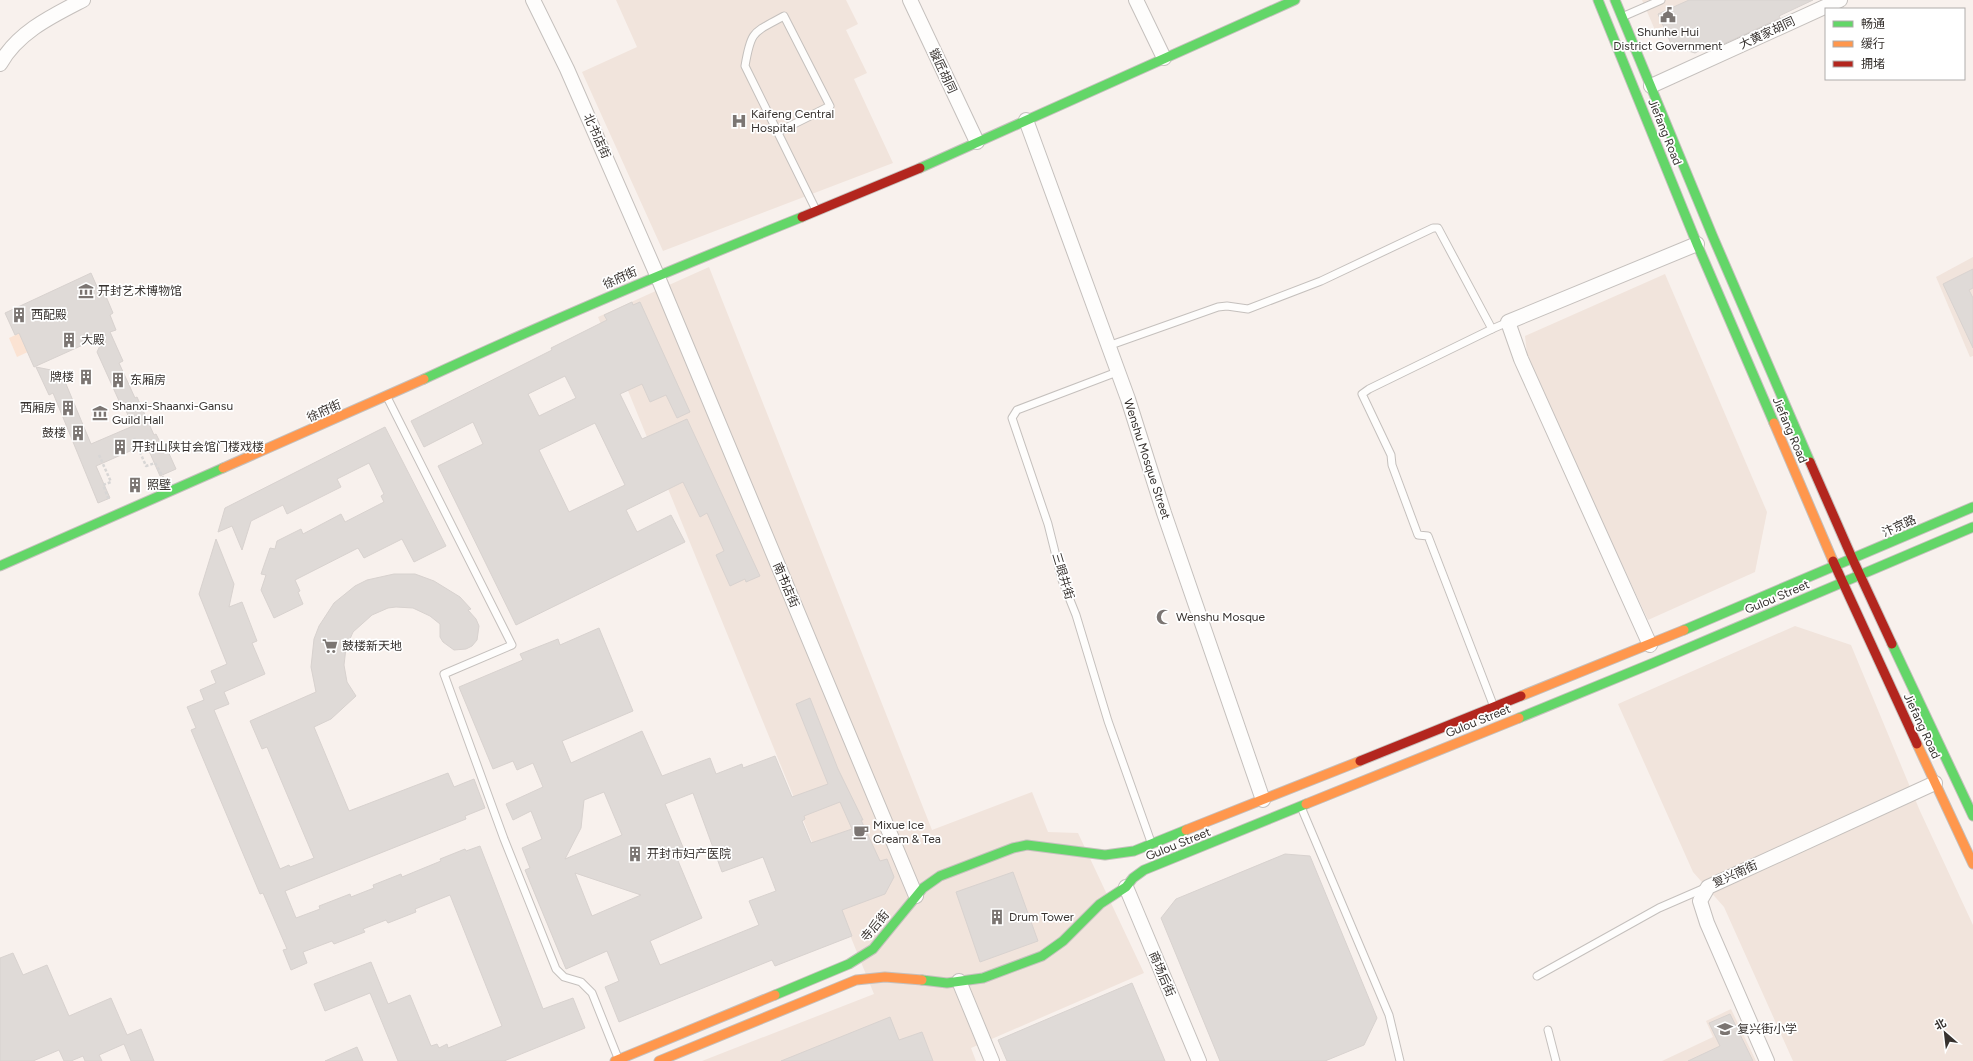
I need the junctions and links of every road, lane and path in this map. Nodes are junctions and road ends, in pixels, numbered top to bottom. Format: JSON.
{"nodes":[{"id":1,"x":83,"y":0,"type":"edge"},
{"id":2,"x":533,"y":0,"type":"edge"},
{"id":3,"x":910,"y":0,"type":"edge"},
{"id":4,"x":1136,"y":0,"type":"edge"},
{"id":5,"x":1295,"y":0,"type":"edge"},
{"id":6,"x":1598,"y":0,"type":"edge"},
{"id":7,"x":1615,"y":0,"type":"edge"},
{"id":8,"x":1661,"y":0,"type":"edge"},
{"id":9,"x":1840,"y":0,"type":"edge"},
{"id":10,"x":1622,"y":17,"type":"junction"},
{"id":11,"x":1164,"y":58,"type":"junction"},
{"id":12,"x":0,"y":64,"type":"edge"},
{"id":13,"x":1651,"y":86,"type":"junction"},
{"id":14,"x":1026,"y":120,"type":"junction"},
{"id":15,"x":778,"y":132,"type":"junction"},
{"id":16,"x":977,"y":142,"type":"junction"},
{"id":17,"x":816,"y":211,"type":"junction"},
{"id":18,"x":1698,"y":244,"type":"junction"},
{"id":19,"x":657,"y":275,"type":"junction"},
{"id":20,"x":1508,"y":322,"type":"junction"},
{"id":21,"x":1492,"y":329,"type":"junction"},
{"id":22,"x":1108,"y":346,"type":"junction"},
{"id":23,"x":1117,"y":372,"type":"junction"},
{"id":24,"x":386,"y":396,"type":"junction"},
{"id":25,"x":134,"y":438,"type":"dead end"},
{"id":26,"x":99,"y":455,"type":"dead end"},
{"id":27,"x":170,"y":491,"type":"junction"},
{"id":28,"x":1973,"y":506,"type":"edge"},
{"id":29,"x":118,"y":514,"type":"junction"},
{"id":30,"x":1973,"y":527,"type":"edge"},
{"id":31,"x":1852,"y":560,"type":"junction"},
{"id":32,"x":0,"y":566,"type":"edge"},
{"id":33,"x":1835,"y":567,"type":"junction"},
{"id":34,"x":1860,"y":576,"type":"junction"},
{"id":35,"x":1842,"y":583,"type":"junction"},
{"id":36,"x":1650,"y":645,"type":"junction"},
{"id":37,"x":1494,"y":707,"type":"junction"},
{"id":38,"x":1935,"y":783,"type":"junction"},
{"id":39,"x":1264,"y":800,"type":"junction"},
{"id":40,"x":1301,"y":806,"type":"junction"},
{"id":41,"x":1973,"y":816,"type":"edge"},
{"id":42,"x":1152,"y":844,"type":"junction"},
{"id":43,"x":1973,"y":864,"type":"edge"},
{"id":44,"x":1126,"y":886,"type":"junction"},
{"id":45,"x":1708,"y":887,"type":"junction"},
{"id":46,"x":916,"y":896,"type":"junction"},
{"id":47,"x":1537,"y":976,"type":"dead end"},
{"id":48,"x":959,"y":982,"type":"junction"},
{"id":49,"x":1548,"y":1030,"type":"dead end"},
{"id":50,"x":617,"y":1060,"type":"edge"},
{"id":51,"x":659,"y":1061,"type":"edge"},
{"id":52,"x":992,"y":1061,"type":"edge"},
{"id":53,"x":1199,"y":1061,"type":"edge"},
{"id":54,"x":1400,"y":1061,"type":"edge"},
{"id":55,"x":1556,"y":1061,"type":"edge"},
{"id":56,"x":1767,"y":1061,"type":"edge"}],
"edges":[{"from":1,"to":12,"type":"street"},
{"from":2,"to":19,"type":"street","name":"北书店街"},
{"from":3,"to":16,"type":"street","name":"镟匠胡同"},
{"from":4,"to":11,"type":"street"},
{"from":5,"to":11,"type":"street","name":"徐府街"},
{"from":6,"to":18,"type":"street","name":"Jiefang Road"},
{"from":7,"to":10,"type":"street","name":"Jiefang Road"},
{"from":8,"to":10,"type":"lane"},
{"from":9,"to":13,"type":"street","name":"大黄家胡同"},
{"from":10,"to":13,"type":"street","name":"Jiefang Road"},
{"from":11,"to":14,"type":"street","name":"徐府街"},
{"from":13,"to":31,"type":"street","name":"Jiefang Road"},
{"from":14,"to":16,"type":"street","name":"徐府街"},
{"from":14,"to":22,"type":"street","name":"Wenshu Mosque Street"},
{"from":15,"to":15,"type":"lane"},
{"from":15,"to":17,"type":"lane"},
{"from":16,"to":17,"type":"street","name":"徐府街"},
{"from":17,"to":19,"type":"street","name":"徐府街"},
{"from":18,"to":20,"type":"street"},
{"from":18,"to":33,"type":"street","name":"Jiefang Road"},
{"from":19,"to":24,"type":"street","name":"徐府街"},
{"from":19,"to":46,"type":"street","name":"南书店街"},
{"from":20,"to":21,"type":"lane"},
{"from":20,"to":36,"type":"street"},
{"from":21,"to":22,"type":"lane"},
{"from":21,"to":37,"type":"lane"},
{"from":22,"to":23,"type":"street","name":"Wenshu Mosque Street"},
{"from":23,"to":39,"type":"street","name":"Wenshu Mosque Street"},
{"from":23,"to":42,"type":"lane","name":"三眼井街"},
{"from":24,"to":27,"type":"street","name":"徐府街"},
{"from":24,"to":50,"type":"lane"},
{"from":25,"to":27,"type":"path"},
{"from":26,"to":29,"type":"path"},
{"from":27,"to":29,"type":"street","name":"徐府街"},
{"from":28,"to":31,"type":"street","name":"汴京路"},
{"from":29,"to":32,"type":"street","name":"徐府街"},
{"from":30,"to":34,"type":"street"},
{"from":31,"to":33,"type":"street","name":"汴京路"},
{"from":31,"to":34,"type":"street","name":"Jiefang Road"},
{"from":33,"to":35,"type":"street","name":"Jiefang Road"},
{"from":33,"to":36,"type":"street","name":"Gulou Street"},
{"from":34,"to":35,"type":"street"},
{"from":34,"to":41,"type":"street","name":"Jiefang Road"},
{"from":35,"to":38,"type":"street","name":"Jiefang Road"},
{"from":35,"to":40,"type":"street","name":"Gulou Street"},
{"from":36,"to":37,"type":"street","name":"Gulou Street"},
{"from":37,"to":39,"type":"street","name":"Gulou Street"},
{"from":38,"to":43,"type":"street","name":"Jiefang Road"},
{"from":38,"to":45,"type":"street","name":"复兴南街"},
{"from":39,"to":42,"type":"street","name":"Gulou Street"},
{"from":40,"to":44,"type":"street","name":"Gulou Street"},
{"from":40,"to":54,"type":"lane"},
{"from":42,"to":46,"type":"street","name":"寺后街"},
{"from":44,"to":48,"type":"street"},
{"from":44,"to":53,"type":"street","name":"商场后街"},
{"from":45,"to":47,"type":"lane"},
{"from":45,"to":56,"type":"street","name":"复兴南街"},
{"from":46,"to":50,"type":"street","name":"寺后街"},
{"from":48,"to":51,"type":"street"},
{"from":48,"to":52,"type":"street"},
{"from":49,"to":55,"type":"lane"}]}
